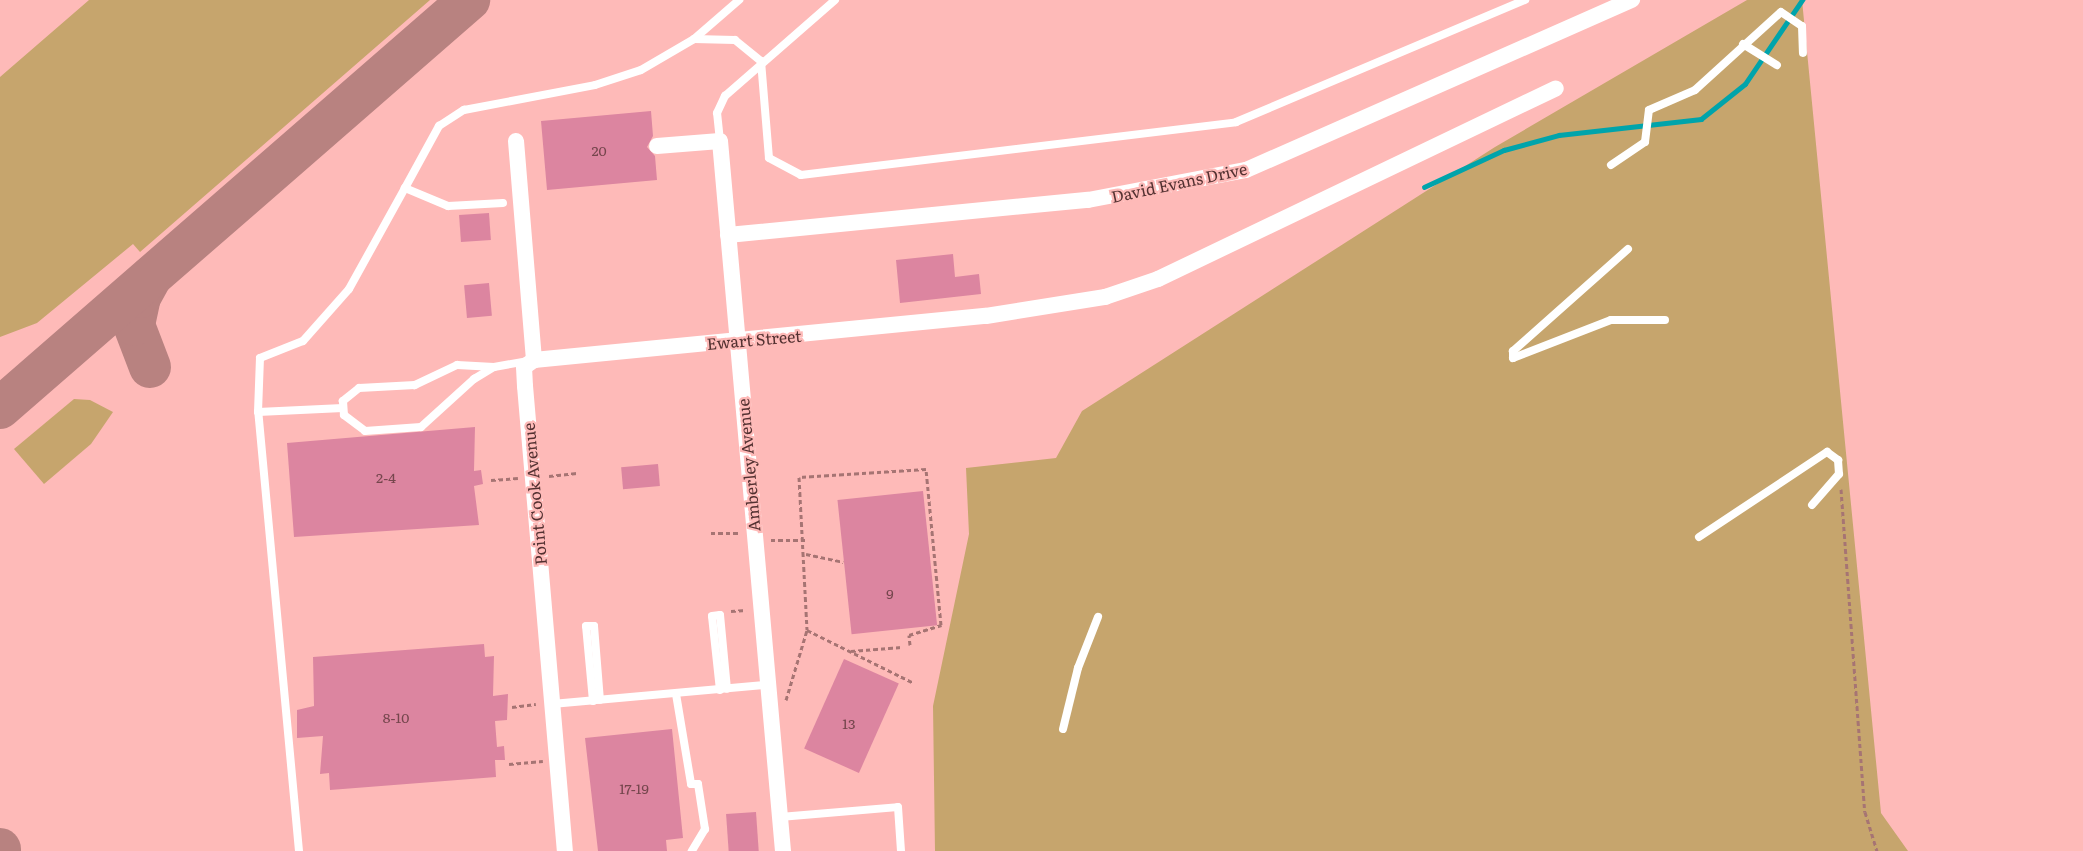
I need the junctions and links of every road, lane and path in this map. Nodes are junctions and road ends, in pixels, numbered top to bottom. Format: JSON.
{"nodes":[{"id":1,"x":739,"y":0,"type":"edge"},
{"id":2,"x":835,"y":0,"type":"edge"},
{"id":3,"x":1525,"y":0,"type":"edge"},
{"id":4,"x":1632,"y":0,"type":"edge"},
{"id":5,"x":694,"y":39,"type":"junction"},
{"id":6,"x":1743,"y":44,"type":"junction"},
{"id":7,"x":1803,"y":53,"type":"dead end"},
{"id":8,"x":761,"y":61,"type":"junction"},
{"id":9,"x":1776,"y":63,"type":"dead end"},
{"id":10,"x":1556,"y":88,"type":"dead end"},
{"id":11,"x":516,"y":141,"type":"dead end"},
{"id":12,"x":720,"y":141,"type":"junction"},
{"id":13,"x":657,"y":146,"type":"dead end"},
{"id":14,"x":1611,"y":165,"type":"dead end"},
{"id":15,"x":405,"y":188,"type":"junction"},
{"id":16,"x":503,"y":202,"type":"dead end"},
{"id":17,"x":728,"y":235,"type":"junction"},
{"id":18,"x":1628,"y":249,"type":"dead end"},
{"id":19,"x":1665,"y":320,"type":"dead end"},
{"id":20,"x":737,"y":340,"type":"junction"},
{"id":21,"x":534,"y":360,"type":"junction"},
{"id":22,"x":494,"y":367,"type":"junction"},
{"id":23,"x":343,"y":408,"type":"junction"},
{"id":24,"x":258,"y":412,"type":"junction"},
{"id":25,"x":1839,"y":474,"type":"junction"},
{"id":26,"x":1812,"y":505,"type":"dead end"},
{"id":27,"x":744,"y":522,"type":"dead end"},
{"id":28,"x":1699,"y":537,"type":"dead end"},
{"id":29,"x":746,"y":545,"type":"dead end"},
{"id":30,"x":806,"y":554,"type":"junction"},
{"id":31,"x":843,"y":562,"type":"dead end"},
{"id":32,"x":750,"y":599,"type":"dead end"},
{"id":33,"x":750,"y":610,"type":"junction"},
{"id":34,"x":717,"y":614,"type":"joint"},
{"id":35,"x":1098,"y":617,"type":"dead end"},
{"id":36,"x":752,"y":622,"type":"dead end"},
{"id":37,"x":590,"y":626,"type":"dead end"},
{"id":38,"x":807,"y":630,"type":"junction"},
{"id":39,"x":910,"y":645,"type":"dead end"},
{"id":40,"x":902,"y":647,"type":"dead end"},
{"id":41,"x":849,"y":651,"type":"junction"},
{"id":42,"x":914,"y":683,"type":"dead end"},
{"id":43,"x":767,"y":685,"type":"junction"},
{"id":44,"x":723,"y":690,"type":"junction"},
{"id":45,"x":676,"y":694,"type":"junction"},
{"id":46,"x":597,"y":700,"type":"junction"},
{"id":47,"x":548,"y":704,"type":"junction"},
{"id":48,"x":785,"y":706,"type":"dead end"},
{"id":49,"x":512,"y":707,"type":"dead end"},
{"id":50,"x":1063,"y":729,"type":"dead end"},
{"id":51,"x":548,"y":761,"type":"dead end"},
{"id":52,"x":509,"y":764,"type":"dead end"},
{"id":53,"x":780,"y":817,"type":"junction"},
{"id":54,"x":299,"y":851,"type":"edge"},
{"id":55,"x":565,"y":851,"type":"edge"},
{"id":56,"x":692,"y":851,"type":"edge"},
{"id":57,"x":783,"y":851,"type":"edge"},
{"id":58,"x":901,"y":851,"type":"edge"},
{"id":59,"x":1876,"y":851,"type":"edge"}],
"edges":[{"from":1,"to":5,"type":"lane"},
{"from":2,"to":8,"type":"lane"},
{"from":3,"to":8,"type":"lane"},
{"from":4,"to":17,"type":"street","name":"David Evans Drive"},
{"from":5,"to":8,"type":"lane"},
{"from":5,"to":15,"type":"lane"},
{"from":6,"to":7,"type":"lane"},
{"from":6,"to":9,"type":"lane"},
{"from":6,"to":14,"type":"lane"},
{"from":8,"to":12,"type":"lane"},
{"from":10,"to":20,"type":"street","name":"Ewart Street"},
{"from":11,"to":21,"type":"street","name":"Point Cook Avenue"},
{"from":12,"to":13,"type":"street"},
{"from":12,"to":17,"type":"street","name":"Amberley Avenue"},
{"from":15,"to":16,"type":"lane"},
{"from":15,"to":24,"type":"lane"},
{"from":17,"to":20,"type":"street","name":"Amberley Avenue"},
{"from":18,"to":19,"type":"lane"},
{"from":20,"to":21,"type":"street","name":"Ewart Street"},
{"from":20,"to":43,"type":"street","name":"Amberley Avenue"},
{"from":21,"to":22,"type":"lane"},
{"from":21,"to":47,"type":"street","name":"Point Cook Avenue"},
{"from":22,"to":23,"type":"lane"},
{"from":22,"to":23,"type":"lane"},
{"from":23,"to":24,"type":"lane"},
{"from":24,"to":54,"type":"lane"},
{"from":25,"to":26,"type":"lane"},
{"from":25,"to":28,"type":"lane"},
{"from":25,"to":59,"type":"path"},
{"from":27,"to":29,"type":"path"},
{"from":30,"to":31,"type":"path"},
{"from":30,"to":38,"type":"path"},
{"from":30,"to":39,"type":"path"},
{"from":32,"to":33,"type":"path"},
{"from":33,"to":34,"type":"path"},
{"from":33,"to":36,"type":"path"},
{"from":34,"to":44,"type":"lane"},
{"from":35,"to":50,"type":"lane"},
{"from":37,"to":46,"type":"lane"},
{"from":38,"to":41,"type":"path"},
{"from":38,"to":48,"type":"path"},
{"from":40,"to":41,"type":"path"},
{"from":41,"to":42,"type":"path"},
{"from":43,"to":44,"type":"lane"},
{"from":43,"to":53,"type":"street","name":"Amberley Avenue"},
{"from":44,"to":45,"type":"lane"},
{"from":45,"to":46,"type":"lane"},
{"from":45,"to":56,"type":"lane"},
{"from":46,"to":47,"type":"lane"},
{"from":47,"to":49,"type":"path"},
{"from":47,"to":55,"type":"street","name":"Point Cook Avenue"},
{"from":51,"to":52,"type":"path"},
{"from":53,"to":57,"type":"street","name":"Amberley Avenue"},
{"from":53,"to":58,"type":"lane"}]}
